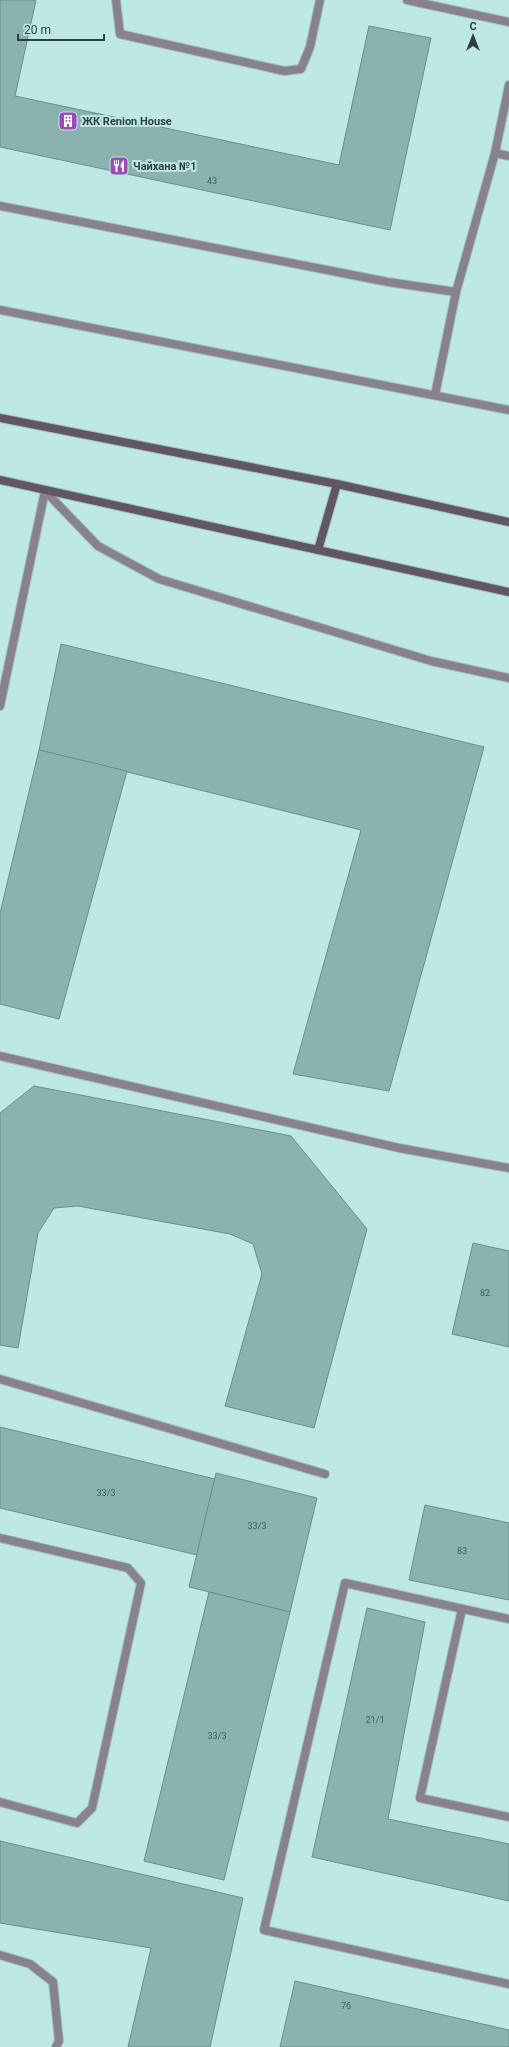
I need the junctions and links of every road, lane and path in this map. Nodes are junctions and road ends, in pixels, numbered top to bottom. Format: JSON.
{"nodes":[{"id":1,"x":116,"y":0,"type":"edge"},
{"id":2,"x":320,"y":0,"type":"edge"},
{"id":3,"x":407,"y":0,"type":"edge"},
{"id":4,"x":509,"y":22,"type":"edge"},
{"id":5,"x":509,"y":85,"type":"edge"},
{"id":6,"x":495,"y":153,"type":"junction"},
{"id":7,"x":509,"y":156,"type":"edge"},
{"id":8,"x":0,"y":206,"type":"edge"},
{"id":9,"x":456,"y":292,"type":"junction"},
{"id":10,"x":0,"y":310,"type":"edge"},
{"id":11,"x":435,"y":395,"type":"junction"},
{"id":12,"x":509,"y":410,"type":"edge"},
{"id":13,"x":0,"y":418,"type":"edge"},
{"id":14,"x":0,"y":480,"type":"edge"},
{"id":15,"x":337,"y":484,"type":"junction"},
{"id":16,"x":45,"y":491,"type":"junction"},
{"id":17,"x":509,"y":522,"type":"edge"},
{"id":18,"x":318,"y":550,"type":"junction"},
{"id":19,"x":509,"y":592,"type":"edge"},
{"id":20,"x":509,"y":678,"type":"edge"},
{"id":21,"x":0,"y":706,"type":"edge"},
{"id":22,"x":0,"y":1056,"type":"edge"},
{"id":23,"x":509,"y":1168,"type":"edge"},
{"id":24,"x":0,"y":1379,"type":"edge"},
{"id":25,"x":325,"y":1474,"type":"dead end"},
{"id":26,"x":0,"y":1538,"type":"edge"},
{"id":27,"x":462,"y":1609,"type":"junction"},
{"id":28,"x":509,"y":1619,"type":"edge"},
{"id":29,"x":0,"y":1802,"type":"edge"},
{"id":30,"x":509,"y":1817,"type":"edge"},
{"id":31,"x":0,"y":1955,"type":"edge"},
{"id":32,"x":509,"y":1984,"type":"edge"},
{"id":33,"x":56,"y":2047,"type":"edge"}],
"edges":[{"from":1,"to":2,"type":"street"},
{"from":3,"to":4,"type":"street"},
{"from":5,"to":6,"type":"street"},
{"from":6,"to":7,"type":"street"},
{"from":6,"to":9,"type":"street"},
{"from":8,"to":9,"type":"street"},
{"from":9,"to":11,"type":"street"},
{"from":10,"to":11,"type":"street"},
{"from":11,"to":12,"type":"street"},
{"from":13,"to":15,"type":"main road"},
{"from":14,"to":16,"type":"main road"},
{"from":15,"to":17,"type":"main road"},
{"from":15,"to":18,"type":"main road"},
{"from":16,"to":18,"type":"main road"},
{"from":16,"to":20,"type":"street"},
{"from":16,"to":21,"type":"street"},
{"from":18,"to":19,"type":"main road"},
{"from":22,"to":23,"type":"street"},
{"from":24,"to":25,"type":"street"},
{"from":26,"to":29,"type":"street"},
{"from":27,"to":28,"type":"street"},
{"from":27,"to":30,"type":"street"},
{"from":27,"to":32,"type":"street"},
{"from":31,"to":33,"type":"street"}]}
